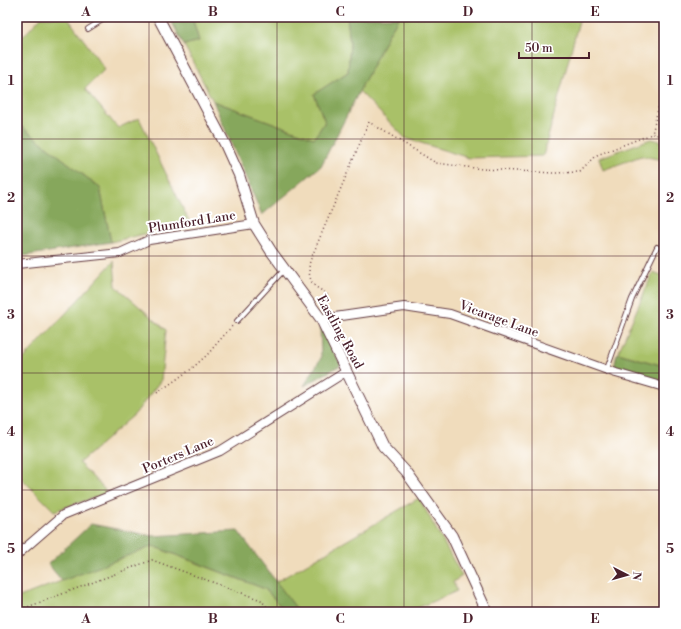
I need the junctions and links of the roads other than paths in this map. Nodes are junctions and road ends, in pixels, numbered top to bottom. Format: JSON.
{"nodes":[{"id":1,"x":107,"y":17,"type":"edge"},
{"id":2,"x":158,"y":17,"type":"edge"},
{"id":3,"x":88,"y":29,"type":"dead end"},
{"id":4,"x":254,"y":224,"type":"junction"},
{"id":5,"x":207,"y":234,"type":"dead end"},
{"id":6,"x":657,"y":247,"type":"dead end"},
{"id":7,"x":17,"y":264,"type":"edge"},
{"id":8,"x":285,"y":268,"type":"junction"},
{"id":9,"x":319,"y":315,"type":"junction"},
{"id":10,"x":237,"y":321,"type":"road end"},
{"id":11,"x":606,"y":370,"type":"junction"},
{"id":12,"x":347,"y":371,"type":"junction"},
{"id":13,"x":664,"y":387,"type":"edge"},
{"id":14,"x":17,"y":555,"type":"edge"},
{"id":15,"x":487,"y":612,"type":"edge"}],
"edges":[{"from":1,"to":3,"type":"lane"},
{"from":2,"to":4,"type":"street","name":"Eastling Road"},
{"from":4,"to":5,"type":"street"},
{"from":4,"to":7,"type":"street","name":"Plumford Lane"},
{"from":4,"to":8,"type":"street","name":"Eastling Road"},
{"from":6,"to":11,"type":"lane"},
{"from":8,"to":9,"type":"street","name":"Eastling Road"},
{"from":8,"to":10,"type":"lane"},
{"from":9,"to":11,"type":"street","name":"Vicarage Lane"},
{"from":9,"to":12,"type":"street","name":"Eastling Road"},
{"from":11,"to":13,"type":"street","name":"Vicarage Lane"},
{"from":12,"to":14,"type":"street","name":"Porters Lane"},
{"from":12,"to":15,"type":"street","name":"Eastling Road"}]}
